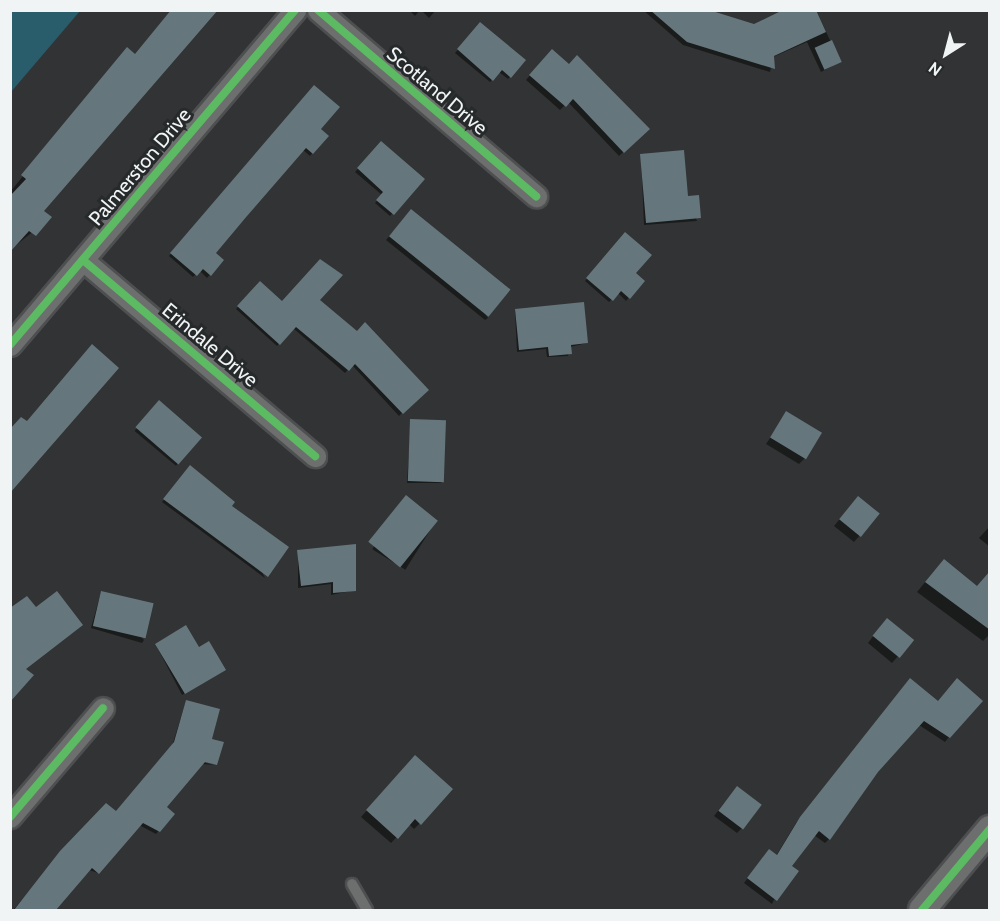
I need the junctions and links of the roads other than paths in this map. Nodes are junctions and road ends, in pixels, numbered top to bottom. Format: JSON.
{"nodes":[{"id":1,"x":295,"y":10,"type":"edge"},
{"id":2,"x":318,"y":10,"type":"edge"},
{"id":3,"x":536,"y":196,"type":"dead end"},
{"id":4,"x":83,"y":260,"type":"junction"},
{"id":5,"x":10,"y":345,"type":"edge"},
{"id":6,"x":315,"y":456,"type":"dead end"},
{"id":7,"x":103,"y":708,"type":"dead end"},
{"id":8,"x":10,"y":817,"type":"edge"},
{"id":9,"x":990,"y":829,"type":"edge"},
{"id":10,"x":352,"y":884,"type":"dead end"},
{"id":11,"x":367,"y":910,"type":"edge"},
{"id":12,"x":922,"y":910,"type":"edge"}],
"edges":[{"from":1,"to":4,"type":"street","name":"Palmerston Drive"},
{"from":2,"to":3,"type":"street","name":"Scotland Drive"},
{"from":4,"to":5,"type":"street","name":"Palmerston Drive"},
{"from":4,"to":6,"type":"street","name":"Erindale Drive"},
{"from":7,"to":8,"type":"street"},
{"from":9,"to":12,"type":"street"},
{"from":10,"to":11,"type":"lane"}]}
